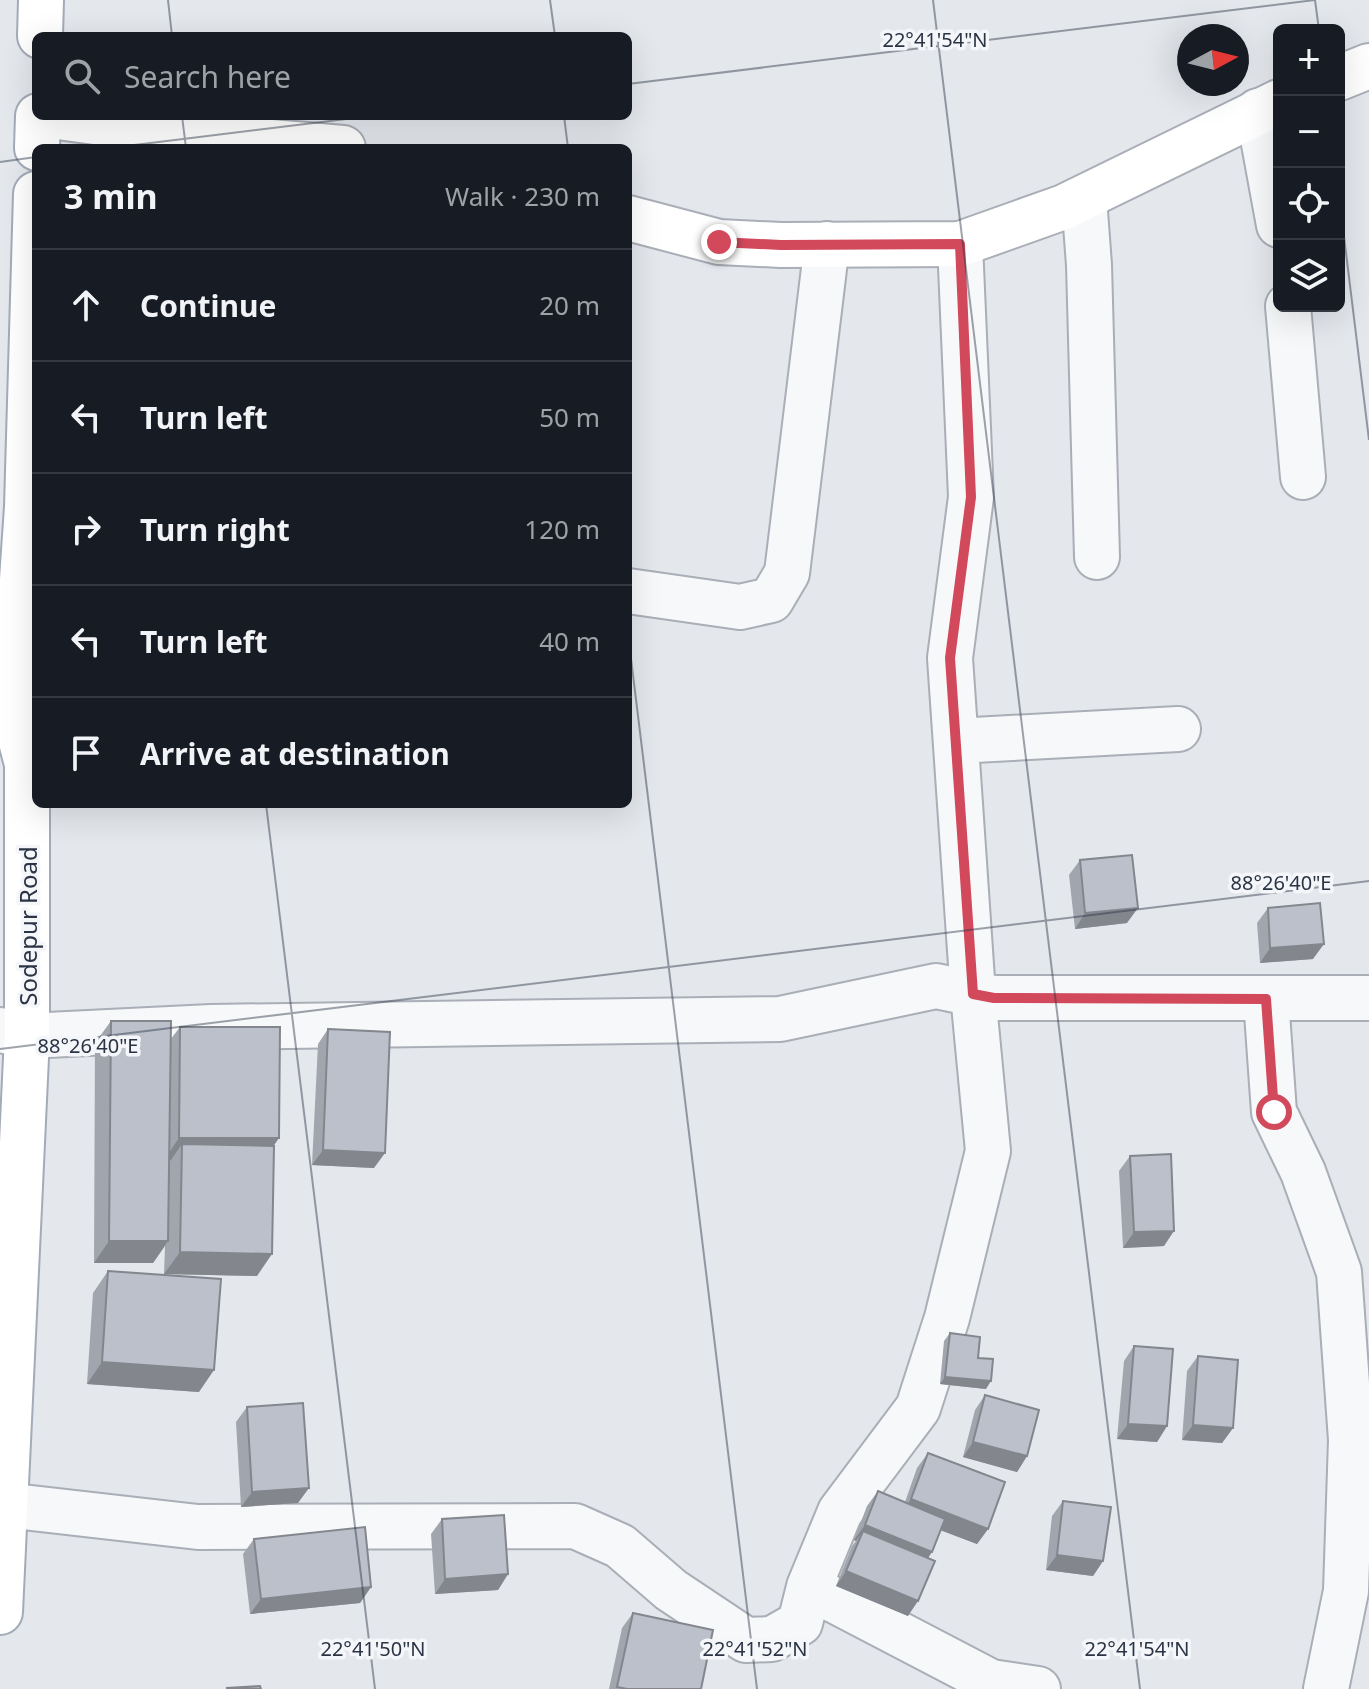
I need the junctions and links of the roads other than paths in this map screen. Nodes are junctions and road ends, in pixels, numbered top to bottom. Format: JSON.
{"nodes":[{"id":1,"x":41,"y":0,"type":"edge"},
{"id":2,"x":40,"y":32,"type":"edge"},
{"id":3,"x":1369,"y":66,"type":"edge"},
{"id":4,"x":1345,"y":76,"type":"edge"},
{"id":5,"x":1268,"y":106,"type":"edge"},
{"id":6,"x":38,"y":120,"type":"edge"},
{"id":7,"x":80,"y":120,"type":"edge"},
{"id":8,"x":37,"y":144,"type":"edge"},
{"id":9,"x":296,"y":144,"type":"edge"},
{"id":10,"x":1274,"y":168,"type":"edge"},
{"id":11,"x":1084,"y":198,"type":"junction"},
{"id":12,"x":632,"y":219,"type":"edge"},
{"id":13,"x":827,"y":244,"type":"junction"},
{"id":14,"x":960,"y":244,"type":"junction"},
{"id":15,"x":1289,"y":312,"type":"edge"},
{"id":16,"x":32,"y":444,"type":"edge"},
{"id":17,"x":1303,"y":477,"type":"dead end"},
{"id":18,"x":31,"y":507,"type":"edge"},
{"id":19,"x":1097,"y":557,"type":"dead end"},
{"id":20,"x":632,"y":592,"type":"edge"},
{"id":21,"x":6,"y":720,"type":"edge"},
{"id":22,"x":1178,"y":729,"type":"dead end"},
{"id":23,"x":956,"y":741,"type":"junction"},
{"id":24,"x":973,"y":994,"type":"junction"},
{"id":25,"x":1369,"y":998,"type":"edge"},
{"id":26,"x":1266,"y":999,"type":"junction"},
{"id":27,"x":14,"y":1033,"type":"edge"},
{"id":28,"x":5,"y":1505,"type":"junction"},
{"id":29,"x":809,"y":1587,"type":"junction"},
{"id":30,"x":0,"y":1612,"type":"edge"},
{"id":31,"x":1038,"y":1689,"type":"edge"},
{"id":32,"x":1326,"y":1689,"type":"edge"}],
"edges":[{"from":1,"to":2,"type":"main road"},
{"from":3,"to":4,"type":"main road"},
{"from":5,"to":10,"type":"street"},
{"from":5,"to":11,"type":"main road"},
{"from":6,"to":8,"type":"main road"},
{"from":7,"to":9,"type":"main road"},
{"from":11,"to":14,"type":"main road"},
{"from":11,"to":19,"type":"street"},
{"from":12,"to":13,"type":"main road"},
{"from":13,"to":14,"type":"main road"},
{"from":13,"to":20,"type":"street"},
{"from":14,"to":23,"type":"street"},
{"from":15,"to":17,"type":"street"},
{"from":16,"to":18,"type":"main road","name":"Sodepur Road"},
{"from":18,"to":21,"type":"main road","name":"Sodepur Road"},
{"from":21,"to":27,"type":"main road","name":"Sodepur Road"},
{"from":22,"to":23,"type":"street"},
{"from":23,"to":24,"type":"street"},
{"from":24,"to":26,"type":"street"},
{"from":24,"to":27,"type":"street"},
{"from":24,"to":29,"type":"street"},
{"from":25,"to":26,"type":"street"},
{"from":26,"to":32,"type":"street"},
{"from":27,"to":28,"type":"main road","name":"Sodepur Road"},
{"from":28,"to":29,"type":"street"},
{"from":28,"to":30,"type":"main road","name":"Sodepur Road"},
{"from":29,"to":31,"type":"street"}]}
